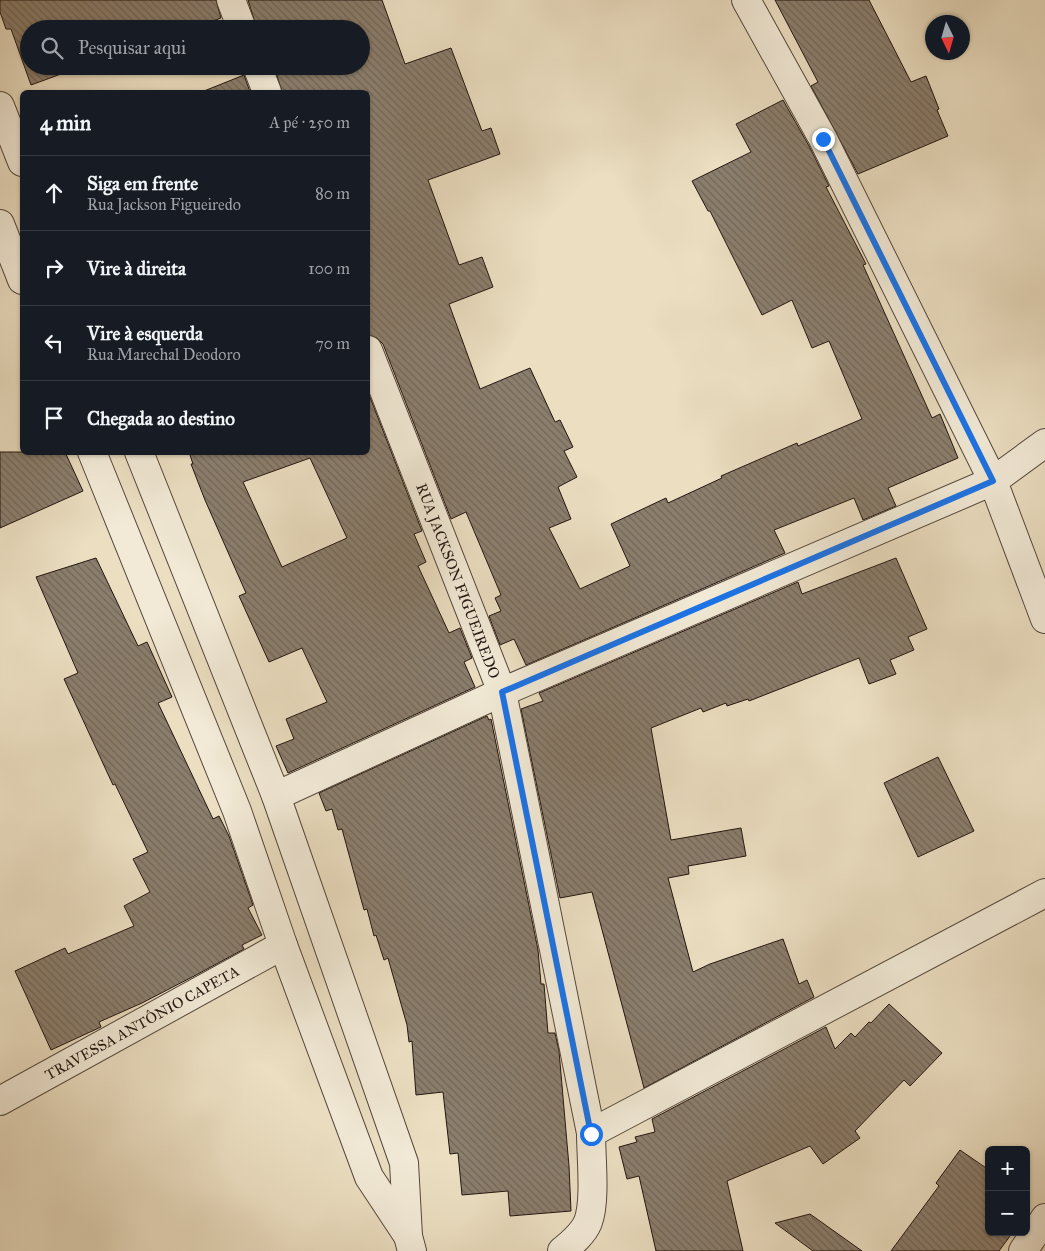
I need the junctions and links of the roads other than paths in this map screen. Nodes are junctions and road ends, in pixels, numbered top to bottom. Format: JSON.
{"nodes":[{"id":1,"x":231,"y":0,"type":"edge"},
{"id":2,"x":746,"y":0,"type":"edge"},
{"id":3,"x":239,"y":20,"type":"edge"},
{"id":4,"x":260,"y":75,"type":"edge"},
{"id":5,"x":266,"y":90,"type":"edge"},
{"id":6,"x":0,"y":106,"type":"edge"},
{"id":7,"x":20,"y":157,"type":"edge"},
{"id":8,"x":0,"y":224,"type":"edge"},
{"id":9,"x":20,"y":275,"type":"edge"},
{"id":10,"x":370,"y":355,"type":"edge"},
{"id":11,"x":1045,"y":443,"type":"edge"},
{"id":12,"x":93,"y":455,"type":"edge"},
{"id":13,"x":139,"y":455,"type":"edge"},
{"id":14,"x":993,"y":481,"type":"junction"},
{"id":15,"x":1045,"y":619,"type":"edge"},
{"id":16,"x":502,"y":692,"type":"junction"},
{"id":17,"x":276,"y":796,"type":"junction"},
{"id":18,"x":1045,"y":893,"type":"edge"},
{"id":19,"x":283,"y":945,"type":"junction"},
{"id":20,"x":0,"y":1101,"type":"edge"},
{"id":21,"x":591,"y":1134,"type":"junction"},
{"id":22,"x":1045,"y":1218,"type":"edge"},
{"id":23,"x":410,"y":1244,"type":"edge"},
{"id":24,"x":562,"y":1251,"type":"edge"},
{"id":25,"x":1023,"y":1251,"type":"edge"}],
"edges":[{"from":1,"to":3,"type":"street"},
{"from":2,"to":14,"type":"street"},
{"from":4,"to":5,"type":"street"},
{"from":6,"to":7,"type":"street"},
{"from":8,"to":9,"type":"street"},
{"from":10,"to":16,"type":"street","name":"RUA JACKSON FIGUEIREDO"},
{"from":11,"to":14,"type":"street"},
{"from":12,"to":19,"type":"street"},
{"from":13,"to":17,"type":"street"},
{"from":14,"to":15,"type":"street"},
{"from":14,"to":16,"type":"street"},
{"from":16,"to":17,"type":"street"},
{"from":16,"to":21,"type":"street","name":"RUA JACKSON FIGUEIREDO"},
{"from":17,"to":23,"type":"street"},
{"from":18,"to":21,"type":"street"},
{"from":19,"to":20,"type":"street","name":"TRAVESSA ANTÔNIO CAPETA"},
{"from":19,"to":23,"type":"street"},
{"from":21,"to":24,"type":"street","name":"RUA JACKSON FIGUEIREDO"},
{"from":22,"to":25,"type":"street"}]}
